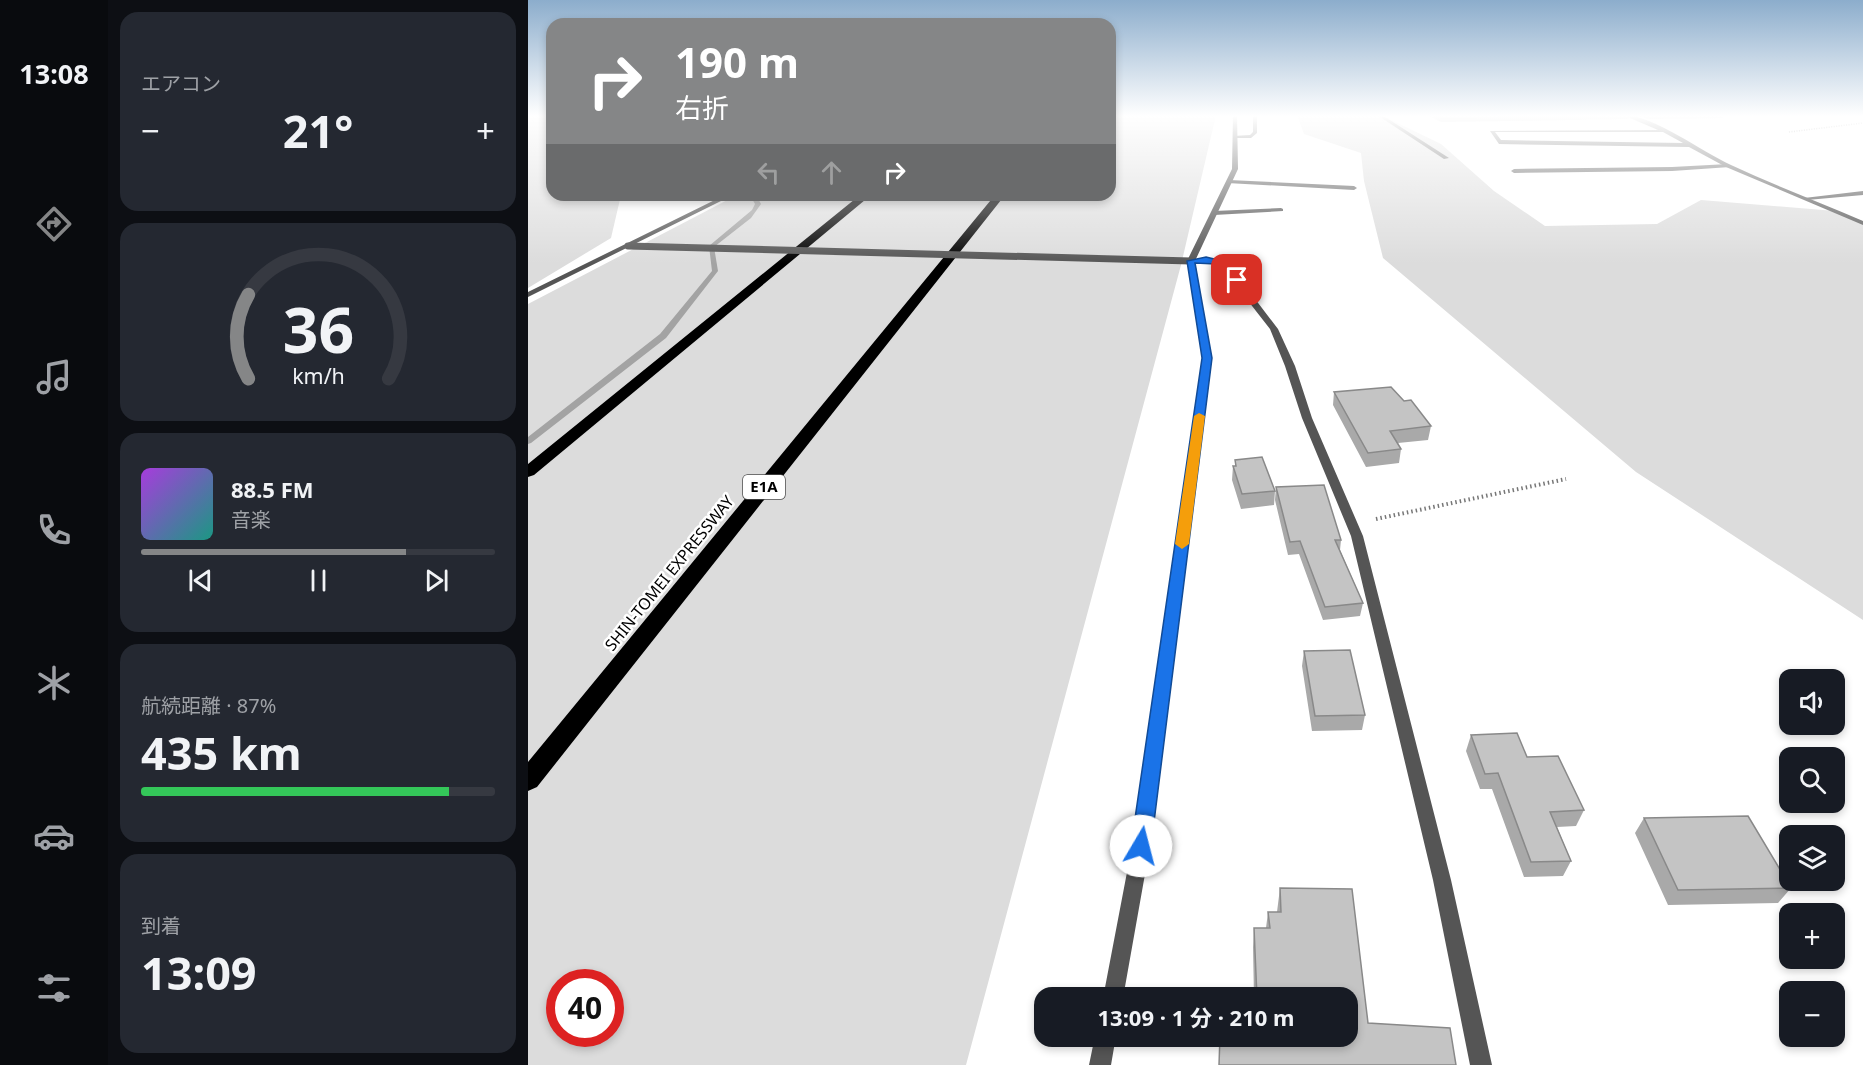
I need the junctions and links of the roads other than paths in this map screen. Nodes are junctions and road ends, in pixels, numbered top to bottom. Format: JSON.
{"nodes":[{"id":1,"x":1235,"y":165,"type":"edge"},
{"id":2,"x":1728,"y":166,"type":"joint"},
{"id":3,"x":1514,"y":171,"type":"dead end"},
{"id":4,"x":1229,"y":182,"type":"junction"},
{"id":5,"x":1354,"y":188,"type":"dead end"},
{"id":6,"x":1863,"y":193,"type":"edge"},
{"id":7,"x":1808,"y":198,"type":"junction"},
{"id":8,"x":718,"y":201,"type":"edge"},
{"id":9,"x":859,"y":201,"type":"edge"},
{"id":10,"x":995,"y":201,"type":"edge"},
{"id":11,"x":1281,"y":210,"type":"dead end"},
{"id":12,"x":1214,"y":213,"type":"junction"},
{"id":13,"x":1863,"y":223,"type":"edge"},
{"id":14,"x":628,"y":246,"type":"junction"},
{"id":15,"x":1191,"y":261,"type":"junction"},
{"id":16,"x":528,"y":295,"type":"edge"},
{"id":17,"x":528,"y":472,"type":"edge"},
{"id":18,"x":528,"y":780,"type":"edge"},
{"id":19,"x":1115,"y":987,"type":"edge"},
{"id":20,"x":1104,"y":1047,"type":"edge"},
{"id":21,"x":1100,"y":1065,"type":"edge"},
{"id":22,"x":1481,"y":1065,"type":"edge"}],
"edges":[{"from":1,"to":4,"type":"street"},
{"from":2,"to":3,"type":"street"},
{"from":2,"to":7,"type":"street"},
{"from":4,"to":5,"type":"street"},
{"from":4,"to":12,"type":"street"},
{"from":6,"to":7,"type":"street"},
{"from":7,"to":13,"type":"street"},
{"from":8,"to":14,"type":"street"},
{"from":9,"to":17,"type":"highway"},
{"from":10,"to":18,"type":"highway","name":"SHIN-TOMEI EXPRESSWAY","number":"E1A"},
{"from":11,"to":12,"type":"street"},
{"from":12,"to":15,"type":"street"},
{"from":14,"to":15,"type":"street","bridge":true},
{"from":14,"to":16,"type":"street"},
{"from":15,"to":19,"type":"street"},
{"from":15,"to":22,"type":"street"},
{"from":20,"to":21,"type":"street"}]}
